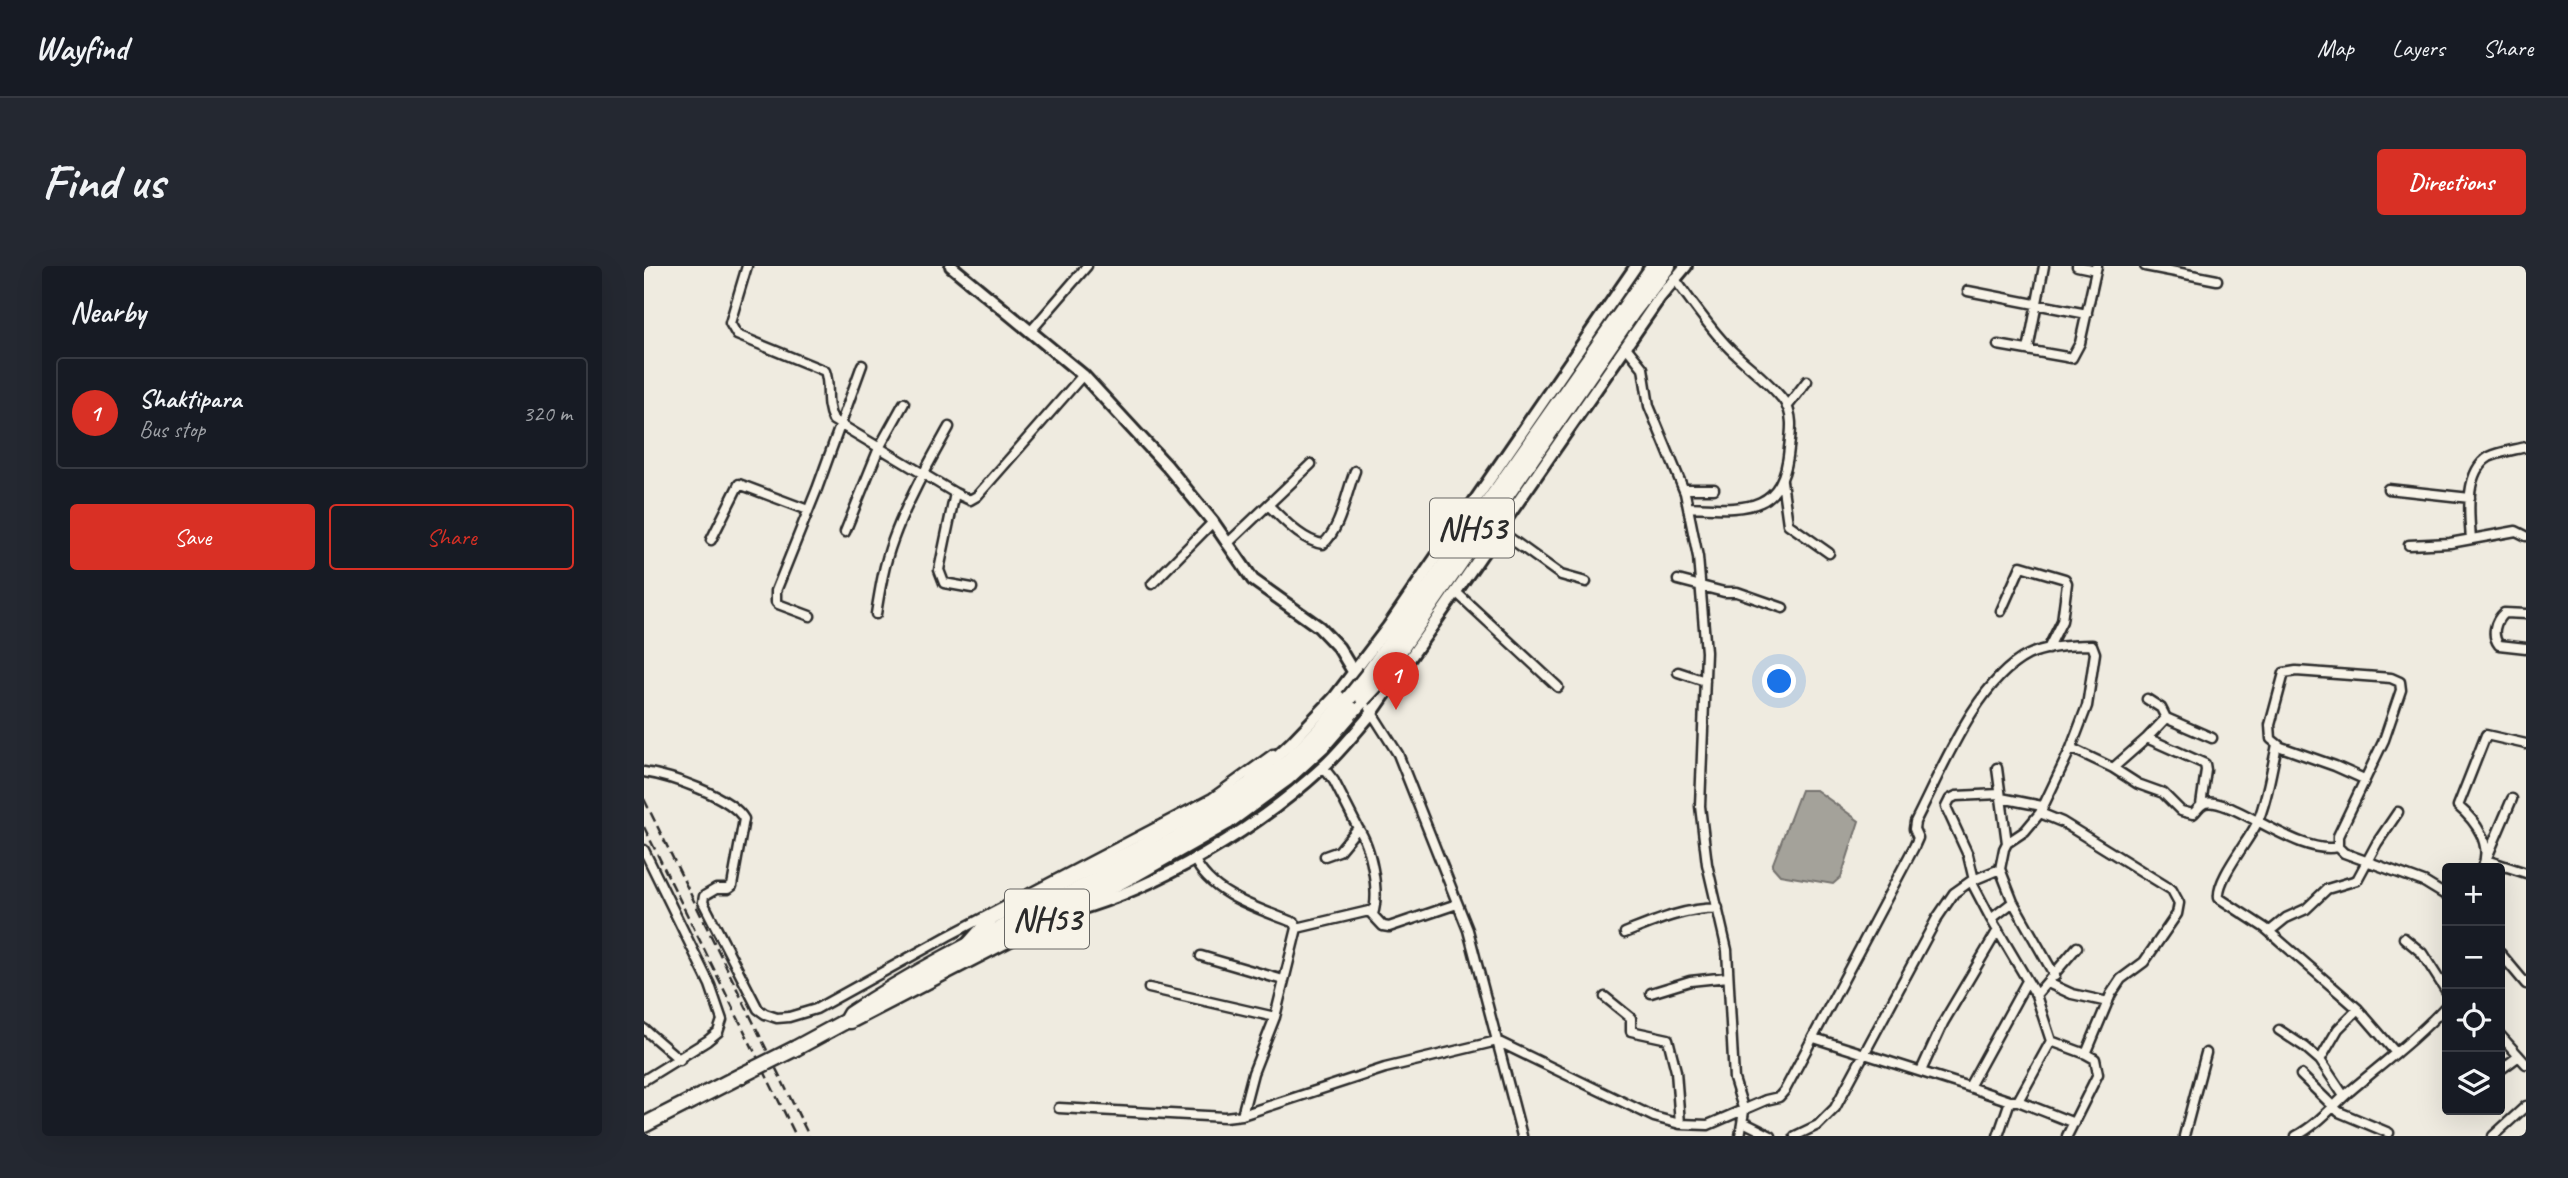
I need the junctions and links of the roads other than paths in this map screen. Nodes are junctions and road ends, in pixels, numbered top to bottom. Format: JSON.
{"nodes":[{"id":1,"x":747,"y":266,"type":"edge"},
{"id":2,"x":951,"y":266,"type":"edge"},
{"id":3,"x":1087,"y":266,"type":"edge"},
{"id":4,"x":1636,"y":266,"type":"edge"},
{"id":5,"x":1654,"y":266,"type":"edge"},
{"id":6,"x":1686,"y":266,"type":"edge"},
{"id":7,"x":2044,"y":266,"type":"edge"},
{"id":8,"x":2077,"y":266,"type":"edge"},
{"id":9,"x":2145,"y":266,"type":"edge"},
{"id":10,"x":2097,"y":268,"type":"edge"},
{"id":11,"x":1671,"y":272,"type":"edge"},
{"id":12,"x":2217,"y":280,"type":"dead end"},
{"id":13,"x":1968,"y":292,"type":"dead end"},
{"id":14,"x":2038,"y":305,"type":"junction"},
{"id":15,"x":2087,"y":314,"type":"junction"},
{"id":16,"x":1030,"y":331,"type":"junction"},
{"id":17,"x":1998,"y":345,"type":"dead end"},
{"id":18,"x":1626,"y":347,"type":"junction"},
{"id":19,"x":2028,"y":350,"type":"junction"},
{"id":20,"x":862,"y":365,"type":"dead end"},
{"id":21,"x":1083,"y":375,"type":"junction"},
{"id":22,"x":1807,"y":381,"type":"dead end"},
{"id":23,"x":904,"y":402,"type":"dead end"},
{"id":24,"x":1787,"y":407,"type":"junction"},
{"id":25,"x":1554,"y":417,"type":"junction"},
{"id":26,"x":840,"y":426,"type":"junction"},
{"id":27,"x":949,"y":427,"type":"dead end"},
{"id":28,"x":2526,"y":447,"type":"edge"},
{"id":29,"x":879,"y":448,"type":"junction"},
{"id":30,"x":1311,"y":464,"type":"dead end"},
{"id":31,"x":1355,"y":471,"type":"dead end"},
{"id":32,"x":923,"y":473,"type":"junction"},
{"id":33,"x":1783,"y":481,"type":"junction"},
{"id":34,"x":1684,"y":489,"type":"junction"},
{"id":35,"x":1713,"y":489,"type":"dead end"},
{"id":36,"x":2388,"y":489,"type":"dead end"},
{"id":37,"x":955,"y":493,"type":"junction"},
{"id":38,"x":2470,"y":498,"type":"junction"},
{"id":39,"x":1268,"y":505,"type":"junction"},
{"id":40,"x":1688,"y":507,"type":"junction"},
{"id":41,"x":808,"y":510,"type":"junction"},
{"id":42,"x":1213,"y":522,"type":"junction"},
{"id":43,"x":1500,"y":531,"type":"junction"},
{"id":44,"x":845,"y":532,"type":"dead end"},
{"id":45,"x":2526,"y":536,"type":"edge"},
{"id":46,"x":2471,"y":539,"type":"junction"},
{"id":47,"x":712,"y":540,"type":"dead end"},
{"id":48,"x":1227,"y":544,"type":"junction"},
{"id":49,"x":2409,"y":545,"type":"dead end"},
{"id":50,"x":1829,"y":553,"type":"dead end"},
{"id":51,"x":1678,"y":580,"type":"dead end"},
{"id":52,"x":1586,"y":582,"type":"dead end"},
{"id":53,"x":1152,"y":584,"type":"dead end"},
{"id":54,"x":1700,"y":587,"type":"junction"},
{"id":55,"x":972,"y":588,"type":"dead end"},
{"id":56,"x":1457,"y":593,"type":"junction"},
{"id":57,"x":1783,"y":608,"type":"dead end"},
{"id":58,"x":2001,"y":611,"type":"dead end"},
{"id":59,"x":876,"y":614,"type":"dead end"},
{"id":60,"x":2526,"y":614,"type":"edge"},
{"id":61,"x":810,"y":616,"type":"dead end"},
{"id":62,"x":2526,"y":648,"type":"edge"},
{"id":63,"x":2048,"y":649,"type":"junction"},
{"id":64,"x":1678,"y":671,"type":"dead end"},
{"id":65,"x":1354,"y":673,"type":"junction"},
{"id":66,"x":1705,"y":681,"type":"junction"},
{"id":67,"x":1559,"y":687,"type":"dead end"},
{"id":68,"x":2147,"y":699,"type":"dead end"},
{"id":69,"x":1372,"y":713,"type":"junction"},
{"id":70,"x":2166,"y":718,"type":"junction"},
{"id":71,"x":2147,"y":738,"type":"junction"},
{"id":72,"x":2212,"y":738,"type":"dead end"},
{"id":73,"x":2526,"y":744,"type":"edge"},
{"id":74,"x":2277,"y":745,"type":"junction"},
{"id":75,"x":2071,"y":748,"type":"junction"},
{"id":76,"x":1283,"y":752,"type":"junction"},
{"id":77,"x":1323,"y":767,"type":"junction"},
{"id":78,"x":1997,"y":768,"type":"dead end"},
{"id":79,"x":2113,"y":768,"type":"junction"},
{"id":80,"x":644,"y":772,"type":"edge"},
{"id":81,"x":2364,"y":779,"type":"junction"},
{"id":82,"x":2001,"y":796,"type":"junction"},
{"id":83,"x":2512,"y":799,"type":"dead end"},
{"id":84,"x":1242,"y":805,"type":"junction"},
{"id":85,"x":2201,"y":805,"type":"junction"},
{"id":86,"x":2041,"y":809,"type":"junction"},
{"id":87,"x":2398,"y":812,"type":"dead end"},
{"id":88,"x":2258,"y":822,"type":"junction"},
{"id":89,"x":1358,"y":828,"type":"junction"},
{"id":90,"x":2007,"y":843,"type":"junction"},
{"id":91,"x":2337,"y":847,"type":"junction"},
{"id":92,"x":644,"y":850,"type":"edge"},
{"id":93,"x":1325,"y":856,"type":"dead end"},
{"id":94,"x":1195,"y":858,"type":"junction"},
{"id":95,"x":2366,"y":861,"type":"junction"},
{"id":96,"x":2484,"y":863,"type":"edge"},
{"id":97,"x":2484,"y":863,"type":"edge"},
{"id":98,"x":2505,"y":868,"type":"edge"},
{"id":99,"x":2000,"y":869,"type":"junction"},
{"id":100,"x":2526,"y":873,"type":"edge"},
{"id":101,"x":1973,"y":881,"type":"junction"},
{"id":102,"x":2442,"y":893,"type":"edge"},
{"id":103,"x":2013,"y":902,"type":"junction"},
{"id":104,"x":1457,"y":904,"type":"junction"},
{"id":105,"x":1718,"y":908,"type":"junction"},
{"id":106,"x":1373,"y":914,"type":"junction"},
{"id":107,"x":1050,"y":918,"type":"junction"},
{"id":108,"x":1991,"y":919,"type":"junction"},
{"id":109,"x":1297,"y":928,"type":"junction"},
{"id":110,"x":1998,"y":930,"type":"junction"},
{"id":111,"x":2270,"y":932,"type":"junction"},
{"id":112,"x":1625,"y":933,"type":"dead end"},
{"id":113,"x":2404,"y":938,"type":"dead end"},
{"id":114,"x":963,"y":947,"type":"junction"},
{"id":115,"x":2077,"y":947,"type":"dead end"},
{"id":116,"x":1201,"y":956,"type":"dead end"},
{"id":117,"x":2505,"y":959,"type":"edge"},
{"id":118,"x":2508,"y":962,"type":"junction"},
{"id":119,"x":2505,"y":964,"type":"edge"},
{"id":120,"x":2055,"y":976,"type":"junction"},
{"id":121,"x":1728,"y":977,"type":"junction"},
{"id":122,"x":1283,"y":980,"type":"junction"},
{"id":123,"x":2027,"y":981,"type":"junction"},
{"id":124,"x":2048,"y":983,"type":"junction"},
{"id":125,"x":2526,"y":984,"type":"edge"},
{"id":126,"x":1149,"y":988,"type":"dead end"},
{"id":127,"x":2445,"y":989,"type":"edge"},
{"id":128,"x":1651,"y":992,"type":"dead end"},
{"id":129,"x":2036,"y":995,"type":"junction"},
{"id":130,"x":1605,"y":997,"type":"dead end"},
{"id":131,"x":2108,"y":1002,"type":"junction"},
{"id":132,"x":2358,"y":1009,"type":"junction"},
{"id":133,"x":2442,"y":1010,"type":"edge"},
{"id":134,"x":1275,"y":1017,"type":"junction"},
{"id":135,"x":846,"y":1021,"type":"junction"},
{"id":136,"x":644,"y":1029,"type":"edge"},
{"id":137,"x":2279,"y":1030,"type":"dead end"},
{"id":138,"x":1814,"y":1038,"type":"junction"},
{"id":139,"x":1497,"y":1041,"type":"junction"},
{"id":140,"x":2051,"y":1041,"type":"junction"},
{"id":141,"x":2505,"y":1041,"type":"edge"},
{"id":142,"x":2206,"y":1053,"type":"dead end"},
{"id":143,"x":2396,"y":1053,"type":"junction"},
{"id":144,"x":1866,"y":1054,"type":"junction"},
{"id":145,"x":2086,"y":1054,"type":"junction"},
{"id":146,"x":2519,"y":1056,"type":"junction"},
{"id":147,"x":680,"y":1060,"type":"junction"},
{"id":148,"x":2320,"y":1060,"type":"junction"},
{"id":149,"x":2526,"y":1064,"type":"edge"},
{"id":150,"x":2505,"y":1066,"type":"edge"},
{"id":151,"x":1921,"y":1072,"type":"junction"},
{"id":152,"x":2301,"y":1074,"type":"dead end"},
{"id":153,"x":645,"y":1075,"type":"edge"},
{"id":154,"x":1969,"y":1087,"type":"junction"},
{"id":155,"x":2344,"y":1096,"type":"junction"},
{"id":156,"x":2014,"y":1101,"type":"junction"},
{"id":157,"x":2333,"y":1107,"type":"junction"},
{"id":158,"x":2526,"y":1107,"type":"edge"},
{"id":159,"x":1059,"y":1108,"type":"dead end"},
{"id":160,"x":1744,"y":1111,"type":"junction"},
{"id":161,"x":1242,"y":1115,"type":"junction"},
{"id":162,"x":1743,"y":1122,"type":"junction"},
{"id":163,"x":2074,"y":1123,"type":"junction"},
{"id":164,"x":1681,"y":1124,"type":"junction"},
{"id":165,"x":644,"y":1125,"type":"edge"},
{"id":166,"x":2389,"y":1133,"type":"dead end"},
{"id":167,"x":1522,"y":1136,"type":"edge"},
{"id":168,"x":1740,"y":1136,"type":"edge"},
{"id":169,"x":1771,"y":1136,"type":"edge"},
{"id":170,"x":1795,"y":1136,"type":"edge"},
{"id":171,"x":1998,"y":1136,"type":"edge"},
{"id":172,"x":2067,"y":1136,"type":"edge"},
{"id":173,"x":2184,"y":1136,"type":"edge"},
{"id":174,"x":2296,"y":1136,"type":"edge"},
{"id":175,"x":2493,"y":1136,"type":"edge"}],
"edges":[{"from":1,"to":26,"type":"street"},
{"from":2,"to":16,"type":"main road"},
{"from":3,"to":16,"type":"street"},
{"from":4,"to":65,"type":"main road"},
{"from":5,"to":25,"type":"highway","number":"NH53"},
{"from":6,"to":11,"type":"main road"},
{"from":7,"to":14,"type":"street"},
{"from":8,"to":10,"type":"street"},
{"from":9,"to":12,"type":"street"},
{"from":10,"to":15,"type":"street"},
{"from":11,"to":18,"type":"main road"},
{"from":11,"to":24,"type":"street"},
{"from":11,"to":25,"type":"highway","number":"NH53"},
{"from":13,"to":14,"type":"street"},
{"from":14,"to":15,"type":"street"},
{"from":14,"to":19,"type":"street"},
{"from":15,"to":19,"type":"street"},
{"from":16,"to":21,"type":"main road"},
{"from":17,"to":19,"type":"street"},
{"from":18,"to":34,"type":"street"},
{"from":18,"to":43,"type":"main road"},
{"from":20,"to":26,"type":"street"},
{"from":21,"to":37,"type":"street"},
{"from":21,"to":42,"type":"main road"},
{"from":22,"to":24,"type":"street"},
{"from":23,"to":29,"type":"street"},
{"from":24,"to":33,"type":"street"},
{"from":25,"to":84,"type":"highway","number":"NH53","bridge":true},
{"from":26,"to":29,"type":"street"},
{"from":26,"to":41,"type":"street"},
{"from":27,"to":32,"type":"street"},
{"from":28,"to":38,"type":"street"},
{"from":29,"to":32,"type":"street"},
{"from":29,"to":44,"type":"street"},
{"from":30,"to":39,"type":"street"},
{"from":31,"to":39,"type":"street"},
{"from":32,"to":37,"type":"street"},
{"from":32,"to":59,"type":"street"},
{"from":33,"to":40,"type":"street"},
{"from":33,"to":50,"type":"street"},
{"from":34,"to":35,"type":"street"},
{"from":34,"to":40,"type":"street"},
{"from":36,"to":38,"type":"street"},
{"from":37,"to":55,"type":"street"},
{"from":38,"to":46,"type":"street"},
{"from":39,"to":48,"type":"street"},
{"from":40,"to":54,"type":"street"},
{"from":41,"to":47,"type":"street"},
{"from":41,"to":61,"type":"street"},
{"from":42,"to":48,"type":"main road"},
{"from":42,"to":53,"type":"street"},
{"from":43,"to":52,"type":"street"},
{"from":43,"to":56,"type":"main road"},
{"from":45,"to":46,"type":"street"},
{"from":46,"to":49,"type":"street"},
{"from":48,"to":65,"type":"main road"},
{"from":51,"to":54,"type":"street"},
{"from":54,"to":57,"type":"street"},
{"from":54,"to":66,"type":"street"},
{"from":56,"to":67,"type":"street"},
{"from":56,"to":69,"type":"main road"},
{"from":58,"to":63,"type":"street"},
{"from":60,"to":62,"type":"street"},
{"from":63,"to":75,"type":"street"},
{"from":63,"to":138,"type":"street"},
{"from":64,"to":66,"type":"street"},
{"from":65,"to":69,"type":"street"},
{"from":65,"to":76,"type":"main road"},
{"from":66,"to":105,"type":"street"},
{"from":68,"to":70,"type":"street"},
{"from":69,"to":77,"type":"main road"},
{"from":69,"to":104,"type":"street"},
{"from":70,"to":71,"type":"street"},
{"from":70,"to":72,"type":"street"},
{"from":71,"to":79,"type":"street"},
{"from":71,"to":85,"type":"street"},
{"from":73,"to":96,"type":"street"},
{"from":74,"to":81,"type":"street"},
{"from":74,"to":81,"type":"street"},
{"from":74,"to":88,"type":"street"},
{"from":75,"to":79,"type":"street"},
{"from":75,"to":86,"type":"street"},
{"from":76,"to":80,"type":"street"},
{"from":76,"to":114,"type":"main road"},
{"from":77,"to":89,"type":"street"},
{"from":77,"to":94,"type":"main road"},
{"from":78,"to":82,"type":"street"},
{"from":79,"to":85,"type":"street"},
{"from":81,"to":91,"type":"street"},
{"from":82,"to":86,"type":"street"},
{"from":82,"to":90,"type":"street"},
{"from":82,"to":101,"type":"street"},
{"from":83,"to":97,"type":"street"},
{"from":84,"to":107,"type":"highway","number":"NH53"},
{"from":84,"to":114,"type":"highway","number":"NH53"},
{"from":85,"to":88,"type":"street"},
{"from":86,"to":90,"type":"street"},
{"from":86,"to":131,"type":"street"},
{"from":87,"to":95,"type":"street"},
{"from":88,"to":91,"type":"street"},
{"from":88,"to":111,"type":"street"},
{"from":89,"to":93,"type":"street"},
{"from":89,"to":106,"type":"street"},
{"from":90,"to":99,"type":"street"},
{"from":91,"to":95,"type":"street"},
{"from":92,"to":147,"type":"street"},
{"from":94,"to":107,"type":"main road"},
{"from":94,"to":109,"type":"street"},
{"from":95,"to":102,"type":"street"},
{"from":95,"to":111,"type":"street"},
{"from":98,"to":100,"type":"street"},
{"from":99,"to":101,"type":"street"},
{"from":99,"to":103,"type":"street"},
{"from":101,"to":108,"type":"street"},
{"from":101,"to":144,"type":"street"},
{"from":103,"to":108,"type":"street"},
{"from":103,"to":120,"type":"street"},
{"from":104,"to":106,"type":"street"},
{"from":104,"to":139,"type":"street"},
{"from":105,"to":112,"type":"street"},
{"from":105,"to":121,"type":"street"},
{"from":106,"to":109,"type":"street"},
{"from":107,"to":135,"type":"highway","number":"NH53"},
{"from":108,"to":110,"type":"street"},
{"from":109,"to":122,"type":"street"},
{"from":110,"to":123,"type":"street"},
{"from":110,"to":151,"type":"street"},
{"from":111,"to":132,"type":"street"},
{"from":113,"to":127,"type":"street"},
{"from":114,"to":135,"type":"highway","number":"NH53"},
{"from":115,"to":120,"type":"street"},
{"from":116,"to":122,"type":"street"},
{"from":117,"to":118,"type":"street"},
{"from":118,"to":119,"type":"street"},
{"from":118,"to":125,"type":"street"},
{"from":120,"to":124,"type":"street"},
{"from":121,"to":128,"type":"street"},
{"from":121,"to":160,"type":"street"},
{"from":122,"to":134,"type":"street"},
{"from":123,"to":129,"type":"street"},
{"from":123,"to":154,"type":"street"},
{"from":124,"to":129,"type":"street"},
{"from":124,"to":131,"type":"street"},
{"from":126,"to":134,"type":"street"},
{"from":129,"to":140,"type":"street"},
{"from":130,"to":164,"type":"street"},
{"from":131,"to":145,"type":"street"},
{"from":132,"to":143,"type":"street"},
{"from":132,"to":148,"type":"street"},
{"from":133,"to":143,"type":"street"},
{"from":134,"to":161,"type":"street"},
{"from":135,"to":165,"type":"highway","number":"NH53","bridge":true},
{"from":136,"to":147,"type":"street"},
{"from":137,"to":148,"type":"street"},
{"from":138,"to":144,"type":"street"},
{"from":138,"to":160,"type":"street"},
{"from":139,"to":161,"type":"street"},
{"from":139,"to":164,"type":"street"},
{"from":139,"to":167,"type":"street"},
{"from":140,"to":145,"type":"street"},
{"from":140,"to":156,"type":"street"},
{"from":141,"to":146,"type":"street"},
{"from":142,"to":173,"type":"street"},
{"from":143,"to":155,"type":"street"},
{"from":144,"to":151,"type":"street"},
{"from":144,"to":170,"type":"street"},
{"from":145,"to":163,"type":"street"},
{"from":146,"to":149,"type":"street"},
{"from":146,"to":150,"type":"street"},
{"from":147,"to":153,"type":"street"},
{"from":148,"to":155,"type":"street"},
{"from":151,"to":154,"type":"street"},
{"from":152,"to":157,"type":"street"},
{"from":154,"to":156,"type":"street"},
{"from":155,"to":157,"type":"street"},
{"from":156,"to":163,"type":"street"},
{"from":156,"to":171,"type":"street"},
{"from":157,"to":166,"type":"street"},
{"from":157,"to":174,"type":"street"},
{"from":158,"to":175,"type":"street"},
{"from":159,"to":161,"type":"street"},
{"from":160,"to":162,"type":"street"},
{"from":160,"to":164,"type":"street"},
{"from":162,"to":168,"type":"street"},
{"from":162,"to":169,"type":"street"},
{"from":163,"to":172,"type":"street"}]}
